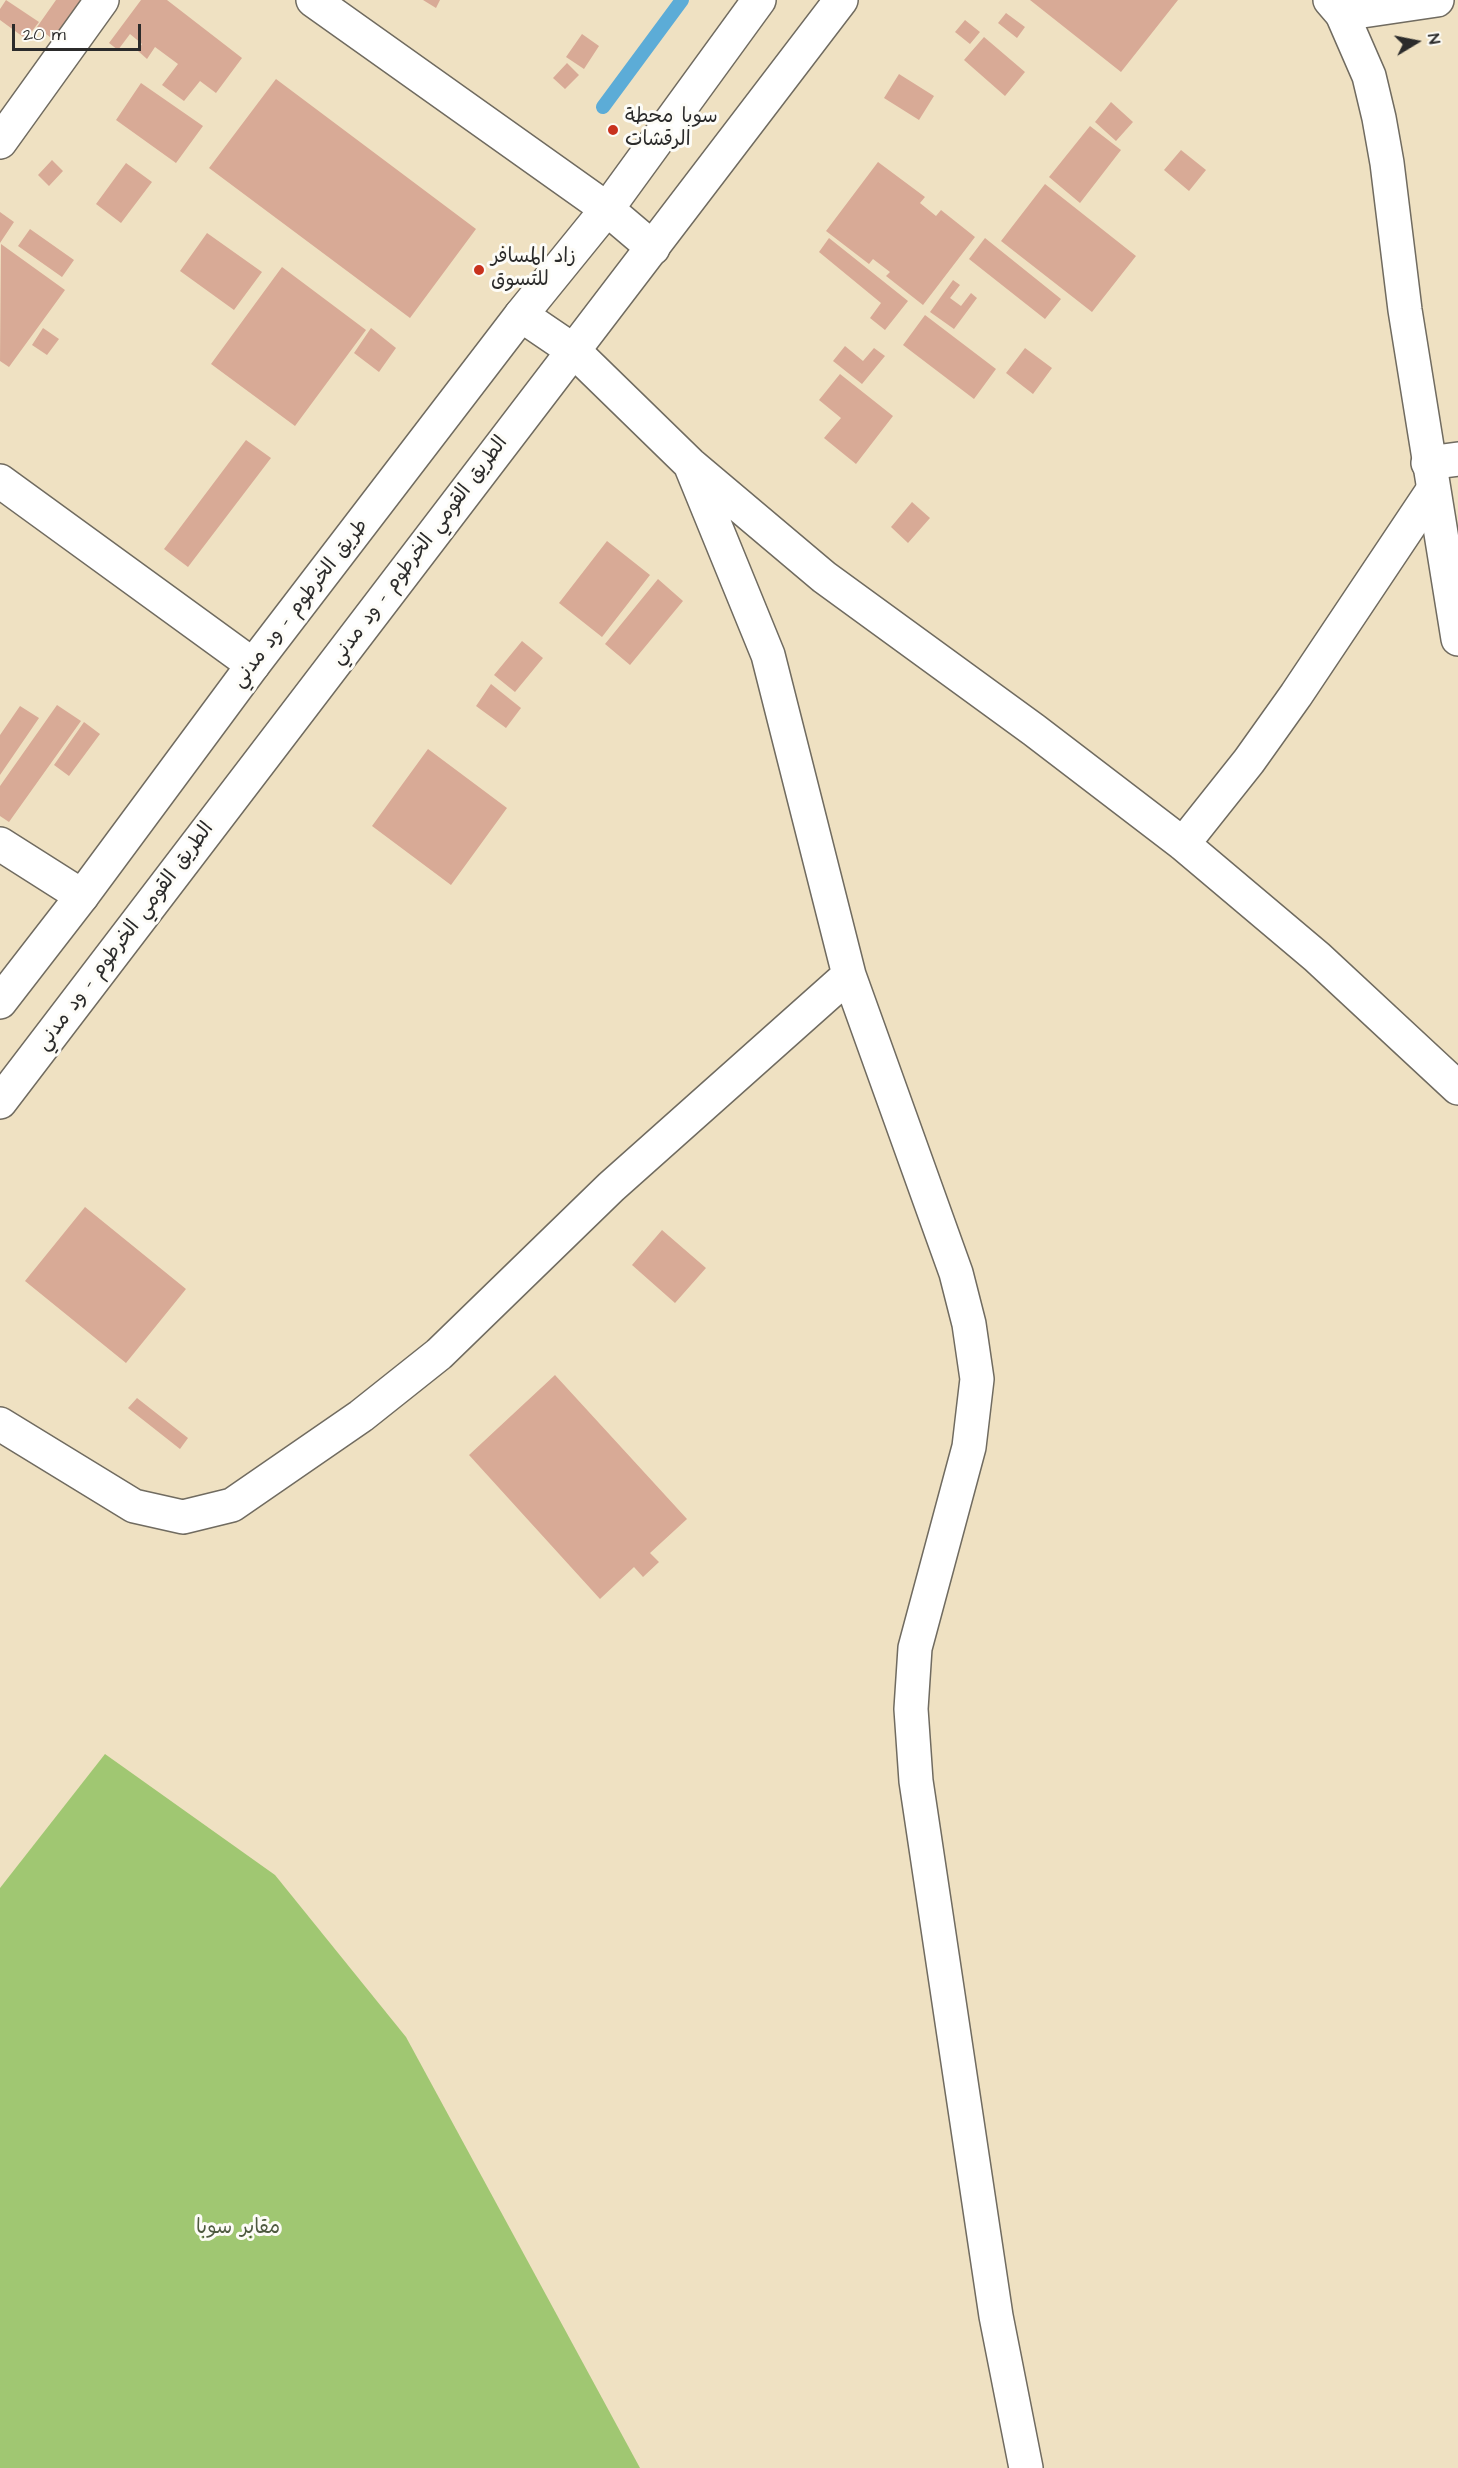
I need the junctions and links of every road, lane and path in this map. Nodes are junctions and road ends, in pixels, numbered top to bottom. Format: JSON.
{"nodes":[{"id":1,"x":102,"y":0,"type":"edge"},
{"id":2,"x":313,"y":0,"type":"edge"},
{"id":3,"x":759,"y":0,"type":"edge"},
{"id":4,"x":841,"y":0,"type":"edge"},
{"id":5,"x":1437,"y":0,"type":"edge"},
{"id":6,"x":1336,"y":7,"type":"edge"},
{"id":7,"x":0,"y":142,"type":"edge"},
{"id":8,"x":607,"y":209,"type":"junction"},
{"id":9,"x":653,"y":249,"type":"junction"},
{"id":10,"x":521,"y":315,"type":"junction"},
{"id":11,"x":574,"y":351,"type":"junction"},
{"id":12,"x":690,"y":464,"type":"junction"},
{"id":13,"x":1440,"y":471,"type":"edge"},
{"id":14,"x":0,"y":481,"type":"edge"},
{"id":15,"x":1458,"y":639,"type":"edge"},
{"id":16,"x":253,"y":665,"type":"junction"},
{"id":17,"x":0,"y":844,"type":"edge"},
{"id":18,"x":1183,"y":844,"type":"junction"},
{"id":19,"x":82,"y":896,"type":"junction"},
{"id":20,"x":849,"y":975,"type":"junction"},
{"id":21,"x":0,"y":1002,"type":"edge"},
{"id":22,"x":1458,"y":1088,"type":"edge"},
{"id":23,"x":0,"y":1102,"type":"edge"},
{"id":24,"x":0,"y":1424,"type":"edge"},
{"id":25,"x":1026,"y":2468,"type":"edge"}],
"edges":[{"from":1,"to":7,"type":"main road"},
{"from":2,"to":8,"type":"main road"},
{"from":3,"to":8,"type":"main road"},
{"from":4,"to":9,"type":"main road","name":"الطريق القومي الخرطوم - ود مدني"},
{"from":5,"to":6,"type":"main road"},
{"from":6,"to":13,"type":"main road"},
{"from":8,"to":9,"type":"main road"},
{"from":8,"to":10,"type":"main road","name":"طريق الخرطوم - ود مدني"},
{"from":9,"to":11,"type":"main road","name":"الطريق القومي الخرطوم - ود مدني"},
{"from":10,"to":11,"type":"main road"},
{"from":10,"to":16,"type":"main road","name":"طريق الخرطوم - ود مدني"},
{"from":11,"to":12,"type":"main road"},
{"from":11,"to":23,"type":"main road","name":"الطريق القومي الخرطوم - ود مدني"},
{"from":12,"to":18,"type":"main road"},
{"from":12,"to":20,"type":"main road"},
{"from":13,"to":15,"type":"main road"},
{"from":13,"to":18,"type":"main road"},
{"from":14,"to":16,"type":"main road"},
{"from":16,"to":19,"type":"main road","name":"طريق الخرطوم - ود مدني"},
{"from":17,"to":19,"type":"main road"},
{"from":18,"to":22,"type":"main road"},
{"from":19,"to":21,"type":"main road","name":"طريق الخرطوم - ود مدني"},
{"from":20,"to":24,"type":"main road"},
{"from":20,"to":25,"type":"main road"}]}
